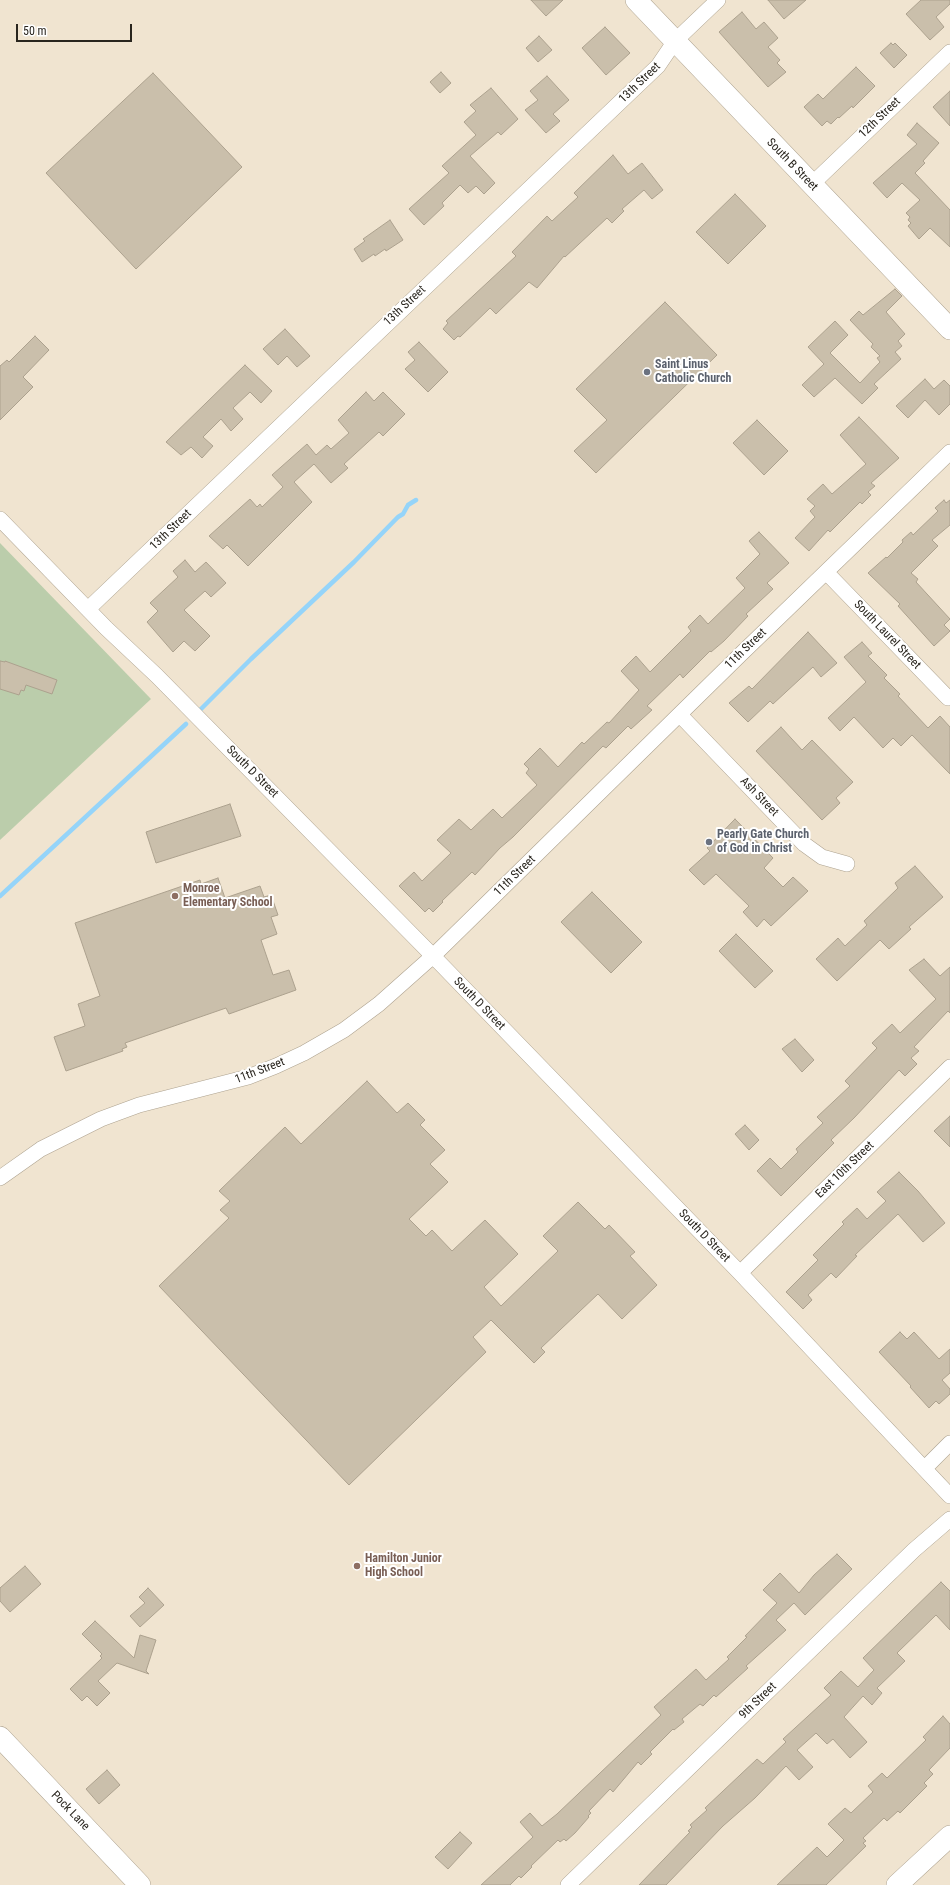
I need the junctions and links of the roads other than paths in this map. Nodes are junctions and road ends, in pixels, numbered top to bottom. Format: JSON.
{"nodes":[{"id":1,"x":636,"y":0,"type":"edge"},
{"id":2,"x":718,"y":0,"type":"edge"},
{"id":3,"x":675,"y":41,"type":"junction"},
{"id":4,"x":950,"y":52,"type":"edge"},
{"id":5,"x":811,"y":185,"type":"junction"},
{"id":6,"x":950,"y":328,"type":"edge"},
{"id":7,"x":950,"y":452,"type":"edge"},
{"id":8,"x":0,"y":518,"type":"edge"},
{"id":9,"x":826,"y":572,"type":"junction"},
{"id":10,"x":88,"y":609,"type":"junction"},
{"id":11,"x":948,"y":698,"type":"dead end"},
{"id":12,"x":680,"y":715,"type":"junction"},
{"id":13,"x":847,"y":864,"type":"dead end"},
{"id":14,"x":433,"y":956,"type":"junction"},
{"id":15,"x":950,"y":1067,"type":"edge"},
{"id":16,"x":0,"y":1178,"type":"edge"},
{"id":17,"x":740,"y":1273,"type":"junction"},
{"id":18,"x":950,"y":1443,"type":"edge"},
{"id":19,"x":925,"y":1468,"type":"junction"},
{"id":20,"x":950,"y":1496,"type":"edge"},
{"id":21,"x":950,"y":1519,"type":"edge"},
{"id":22,"x":0,"y":1737,"type":"edge"},
{"id":23,"x":950,"y":1836,"type":"edge"},
{"id":24,"x":140,"y":1885,"type":"edge"},
{"id":25,"x":568,"y":1885,"type":"edge"},
{"id":26,"x":896,"y":1885,"type":"edge"}],
"edges":[{"from":1,"to":3,"type":"street","name":"South B Street"},
{"from":2,"to":3,"type":"street","name":"13th Street"},
{"from":3,"to":5,"type":"street","name":"South B Street"},
{"from":3,"to":10,"type":"street","name":"13th Street"},
{"from":4,"to":5,"type":"street","name":"12th Street"},
{"from":5,"to":6,"type":"street","name":"South B Street"},
{"from":7,"to":9,"type":"street","name":"11th Street"},
{"from":8,"to":10,"type":"street","name":"South D Street"},
{"from":9,"to":11,"type":"street","name":"South Laurel Street"},
{"from":9,"to":12,"type":"street","name":"11th Street"},
{"from":10,"to":14,"type":"street","name":"South D Street"},
{"from":12,"to":13,"type":"street","name":"Ash Street"},
{"from":12,"to":14,"type":"street","name":"11th Street"},
{"from":14,"to":16,"type":"street","name":"11th Street"},
{"from":14,"to":17,"type":"street","name":"South D Street"},
{"from":15,"to":17,"type":"street","name":"East 10th Street"},
{"from":17,"to":19,"type":"street","name":"South D Street"},
{"from":18,"to":19,"type":"street"},
{"from":19,"to":20,"type":"street","name":"South D Street"},
{"from":21,"to":25,"type":"street","name":"9th Street"},
{"from":22,"to":24,"type":"street","name":"Pock Lane"},
{"from":23,"to":26,"type":"street"}]}
